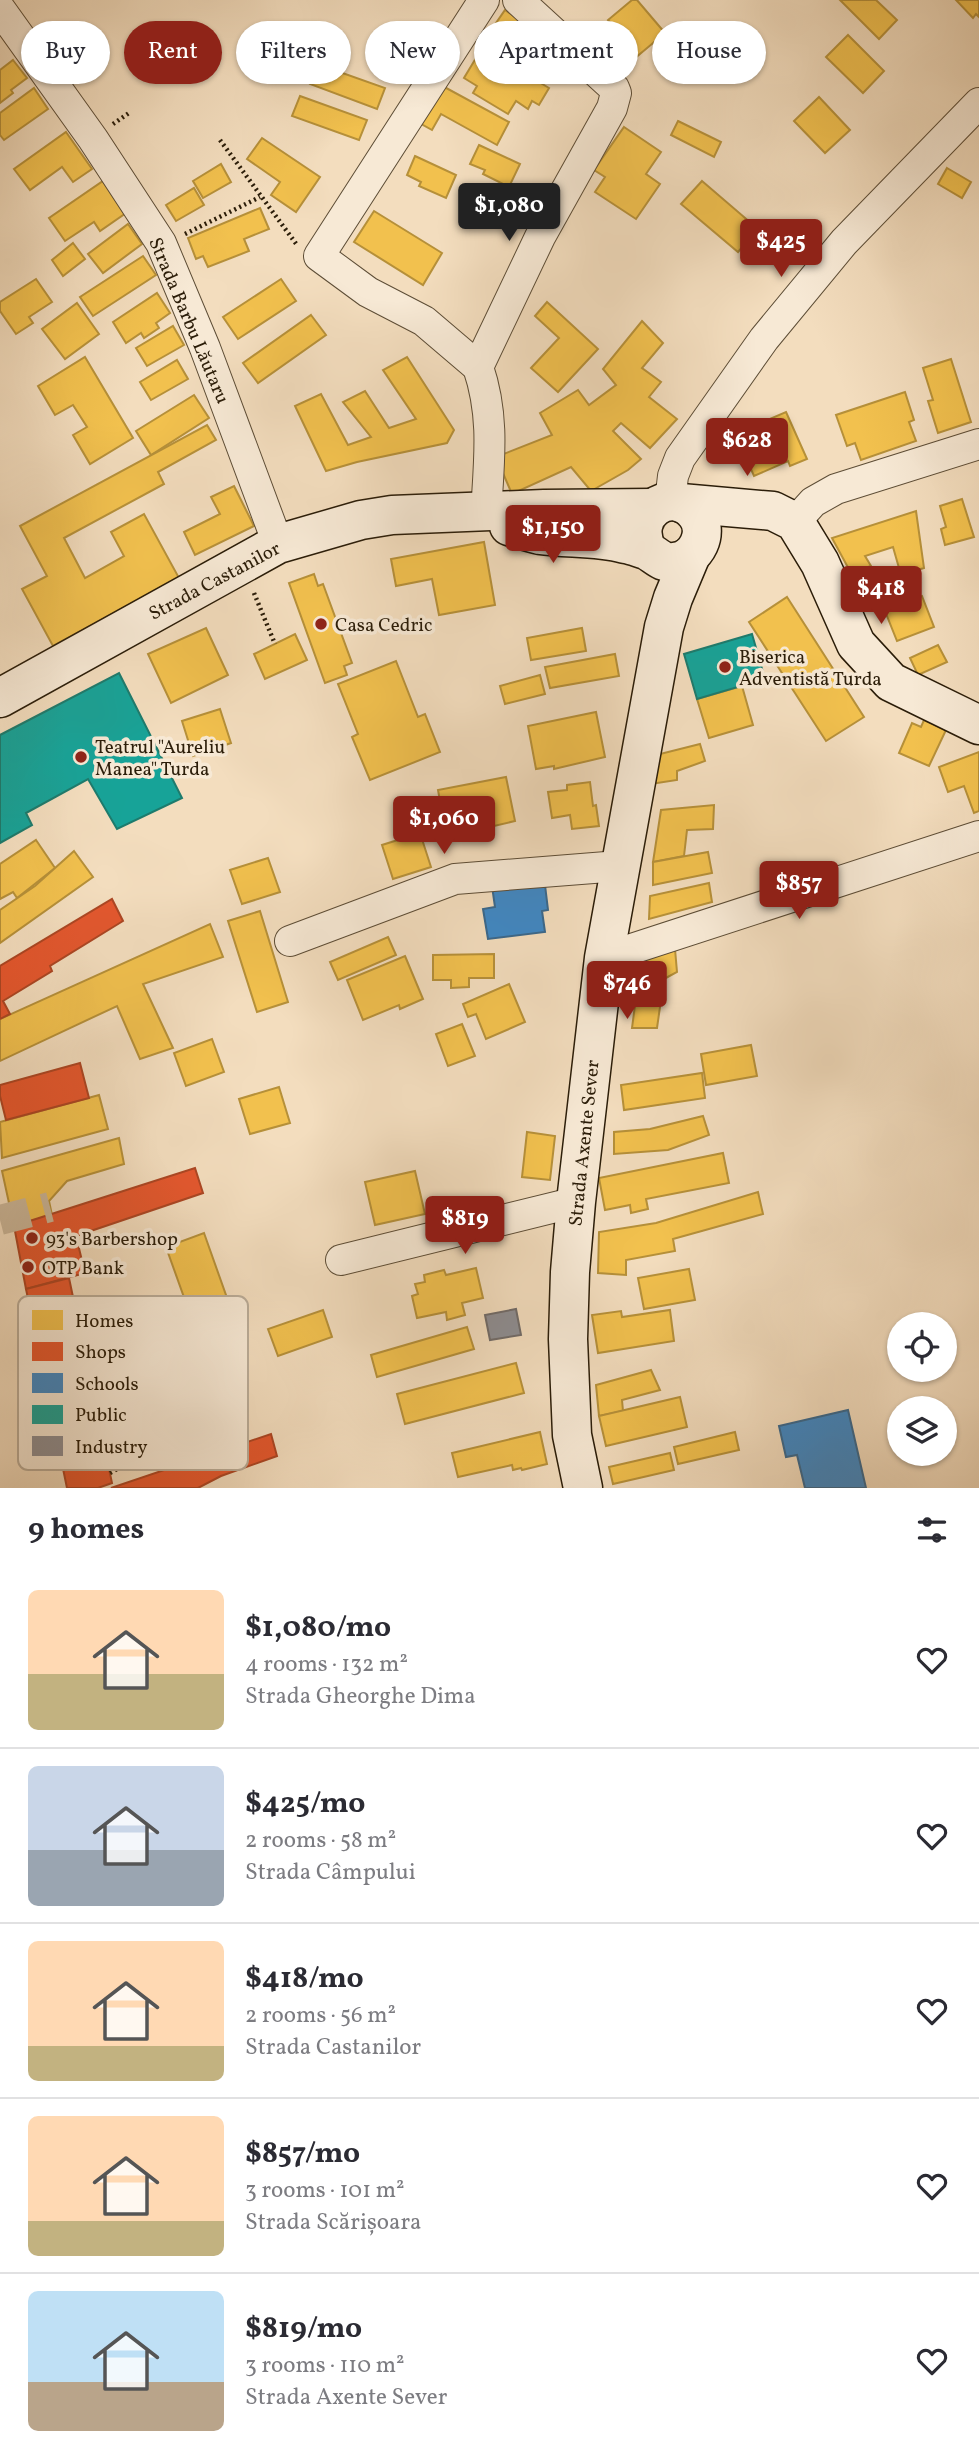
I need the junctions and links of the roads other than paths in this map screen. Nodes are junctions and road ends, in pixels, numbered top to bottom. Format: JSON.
{"nodes":[{"id":1,"x":484,"y":0,"type":"edge"},
{"id":2,"x":518,"y":0,"type":"edge"},
{"id":3,"x":0,"y":9,"type":"edge"},
{"id":4,"x":979,"y":103,"type":"edge"},
{"id":5,"x":478,"y":367,"type":"junction"},
{"id":6,"x":979,"y":444,"type":"edge"},
{"id":7,"x":668,"y":504,"type":"junction"},
{"id":8,"x":486,"y":513,"type":"junction"},
{"id":9,"x":795,"y":522,"type":"junction"},
{"id":10,"x":278,"y":544,"type":"junction"},
{"id":11,"x":648,"y":551,"type":"junction"},
{"id":12,"x":695,"y":551,"type":"junction"},
{"id":13,"x":0,"y":698,"type":"edge"},
{"id":14,"x":979,"y":726,"type":"edge"},
{"id":15,"x":979,"y":836,"type":"edge"},
{"id":16,"x":619,"y":866,"type":"junction"},
{"id":17,"x":290,"y":941,"type":"dead end"},
{"id":18,"x":604,"y":958,"type":"junction"},
{"id":19,"x":576,"y":1202,"type":"junction"},
{"id":20,"x":341,"y":1260,"type":"dead end"},
{"id":21,"x":583,"y":1488,"type":"edge"}],
"edges":[{"from":1,"to":5,"type":"street"},
{"from":2,"to":5,"type":"street"},
{"from":3,"to":10,"type":"street","name":"Strada Barbu Lăutaru"},
{"from":4,"to":7,"type":"street"},
{"from":5,"to":8,"type":"street"},
{"from":6,"to":9,"type":"street"},
{"from":7,"to":8,"type":"main road","name":"Strada Castanilor"},
{"from":7,"to":9,"type":"main road","name":"Strada Castanilor"},
{"from":7,"to":11,"type":"main road"},
{"from":7,"to":12,"type":"main road"},
{"from":8,"to":10,"type":"main road","name":"Strada Castanilor"},
{"from":8,"to":11,"type":"main road","name":"Strada Castanilor"},
{"from":9,"to":12,"type":"main road","name":"Strada Castanilor"},
{"from":9,"to":14,"type":"main road"},
{"from":10,"to":13,"type":"main road","name":"Strada Castanilor"},
{"from":11,"to":12,"type":"main road","name":"Strada Castanilor"},
{"from":12,"to":16,"type":"main road","name":"Strada Axente Sever"},
{"from":15,"to":18,"type":"street"},
{"from":16,"to":17,"type":"street"},
{"from":16,"to":18,"type":"main road","name":"Strada Axente Sever"},
{"from":18,"to":19,"type":"main road","name":"Strada Axente Sever"},
{"from":19,"to":20,"type":"street"},
{"from":19,"to":21,"type":"main road","name":"Strada Axente Sever"}]}
